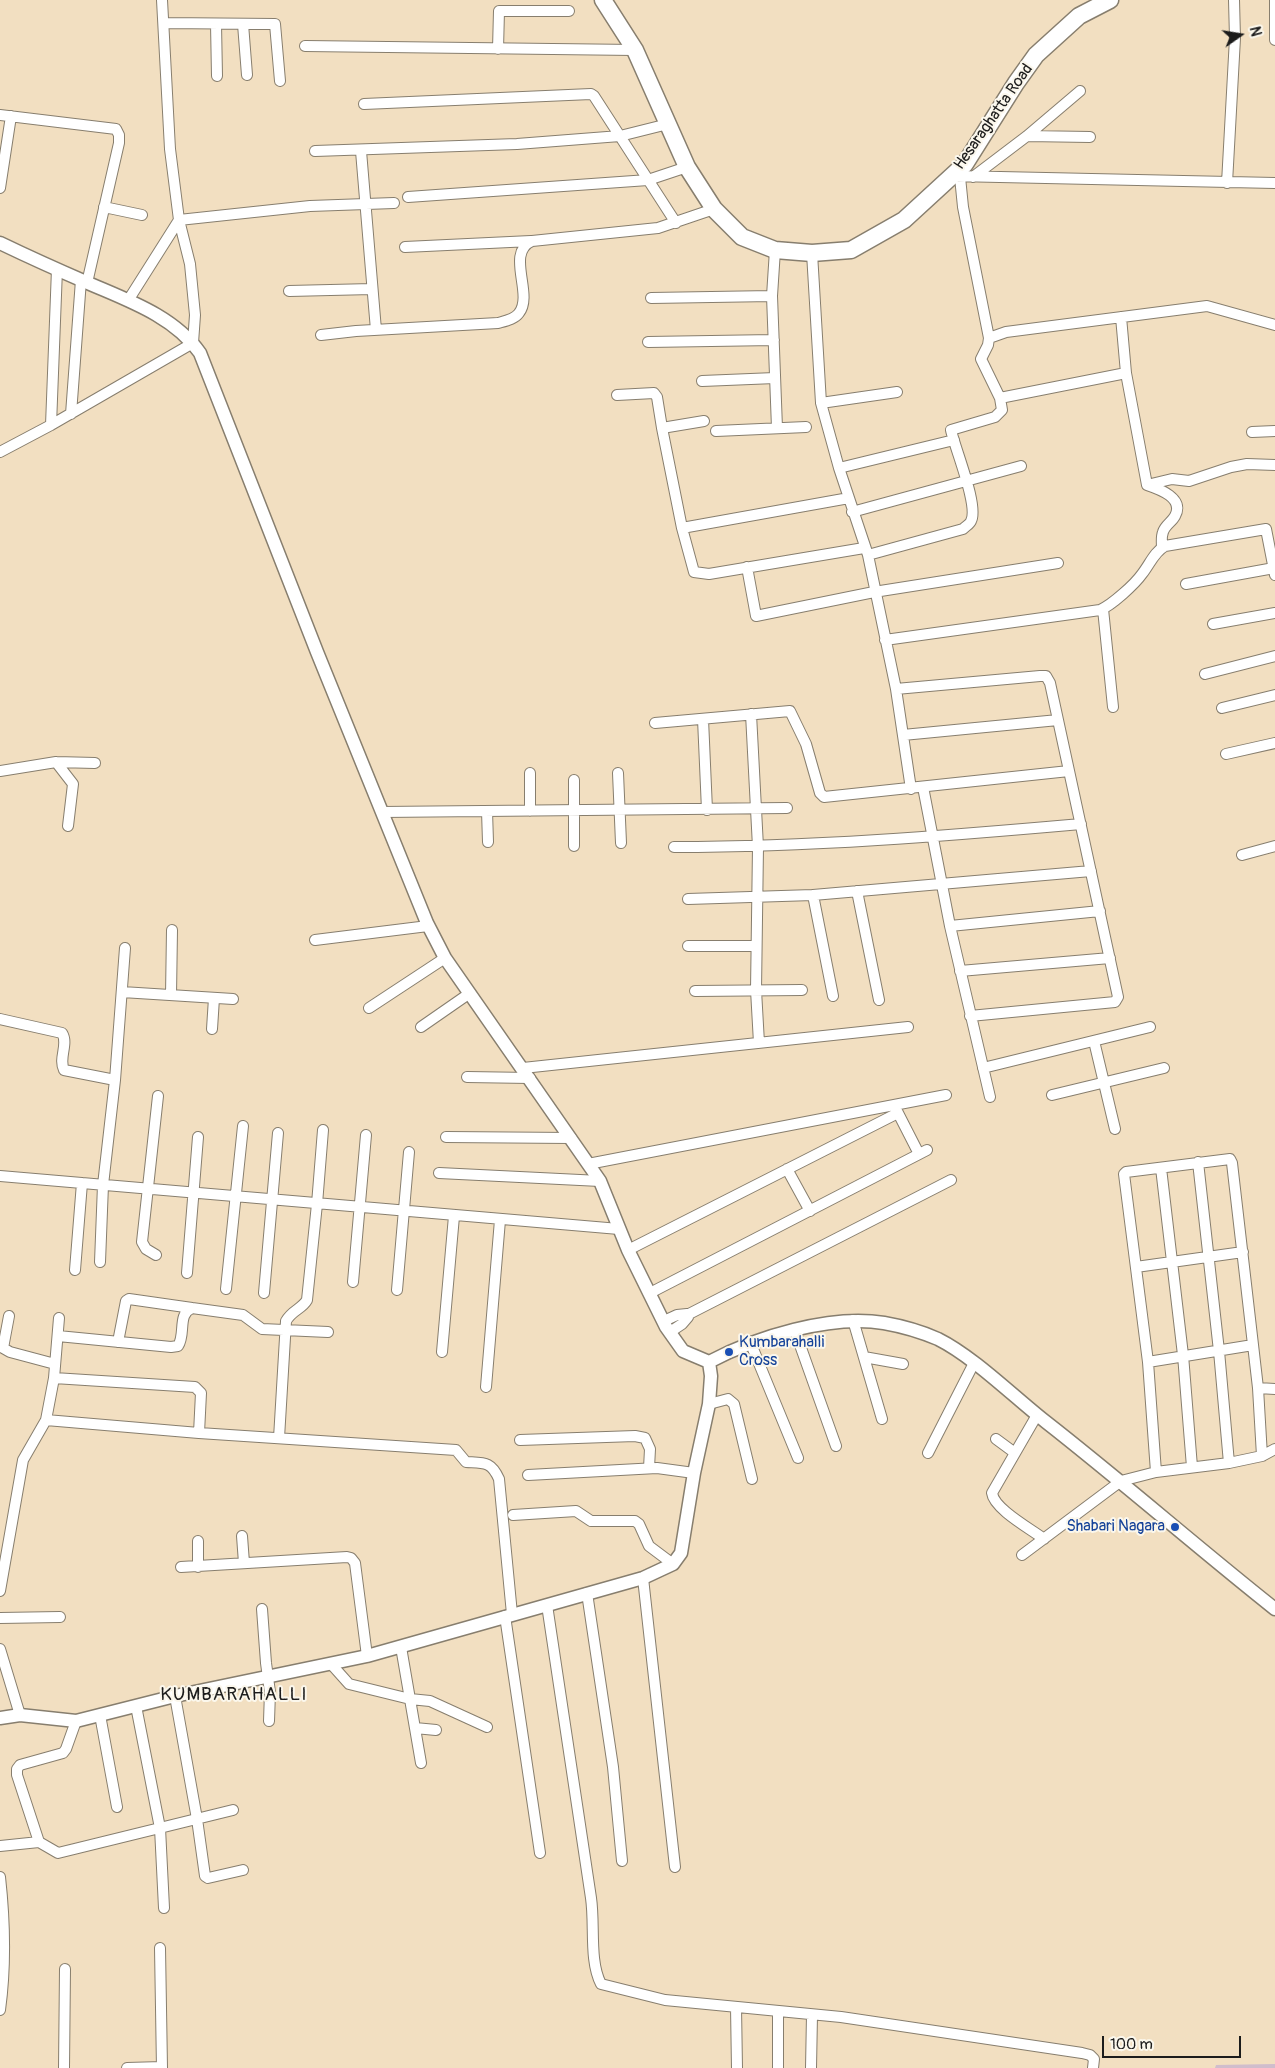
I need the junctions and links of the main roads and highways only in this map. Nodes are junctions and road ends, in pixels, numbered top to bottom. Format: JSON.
{"nodes":[{"id":1,"x":603,"y":0,"type":"edge"},
{"id":2,"x":1110,"y":0,"type":"edge"}],
"edges":[{"from":1,"to":2,"type":"main road","name":"Hesaraghatta Road"}]}
